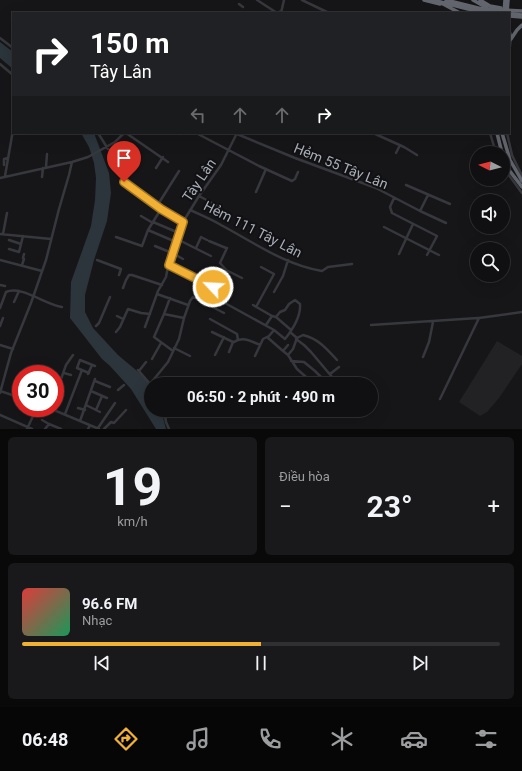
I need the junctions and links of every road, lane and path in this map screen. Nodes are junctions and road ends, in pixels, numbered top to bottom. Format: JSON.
{"nodes":[{"id":1,"x":257,"y":0,"type":"edge"},
{"id":2,"x":284,"y":0,"type":"edge"},
{"id":3,"x":302,"y":0,"type":"edge"},
{"id":4,"x":424,"y":0,"type":"edge"},
{"id":5,"x":446,"y":0,"type":"edge"},
{"id":6,"x":473,"y":0,"type":"edge"},
{"id":7,"x":480,"y":0,"type":"edge"},
{"id":8,"x":507,"y":0,"type":"edge"},
{"id":9,"x":437,"y":2,"type":"edge"},
{"id":10,"x":239,"y":4,"type":"dead end"},
{"id":11,"x":446,"y":6,"type":"junction"},
{"id":12,"x":243,"y":7,"type":"dead end"},
{"id":13,"x":522,"y":10,"type":"edge"},
{"id":14,"x":493,"y":11,"type":"edge"},
{"id":15,"x":275,"y":12,"type":"edge"},
{"id":16,"x":281,"y":12,"type":"edge"},
{"id":17,"x":327,"y":12,"type":"edge"},
{"id":18,"x":458,"y":12,"type":"edge"},
{"id":19,"x":473,"y":12,"type":"edge"},
{"id":20,"x":504,"y":12,"type":"edge"},
{"id":21,"x":508,"y":12,"type":"edge"},
{"id":22,"x":510,"y":14,"type":"edge"},
{"id":23,"x":522,"y":16,"type":"edge"},
{"id":24,"x":522,"y":25,"type":"edge"},
{"id":25,"x":0,"y":38,"type":"edge"},
{"id":26,"x":510,"y":41,"type":"edge"},
{"id":27,"x":12,"y":47,"type":"edge"},
{"id":28,"x":0,"y":64,"type":"edge"},
{"id":29,"x":12,"y":74,"type":"edge"},
{"id":30,"x":12,"y":134,"type":"edge"},
{"id":31,"x":99,"y":134,"type":"edge"},
{"id":32,"x":124,"y":134,"type":"edge"},
{"id":33,"x":127,"y":134,"type":"edge"},
{"id":34,"x":198,"y":134,"type":"edge"},
{"id":35,"x":237,"y":134,"type":"edge"},
{"id":36,"x":239,"y":134,"type":"edge"},
{"id":37,"x":374,"y":134,"type":"edge"},
{"id":38,"x":490,"y":134,"type":"edge"},
{"id":39,"x":496,"y":134,"type":"edge"},
{"id":40,"x":504,"y":134,"type":"edge"},
{"id":41,"x":504,"y":134,"type":"edge"},
{"id":42,"x":400,"y":146,"type":"junction"},
{"id":43,"x":494,"y":146,"type":"edge"},
{"id":44,"x":501,"y":146,"type":"edge"},
{"id":45,"x":504,"y":146,"type":"edge"},
{"id":46,"x":107,"y":148,"type":"junction"},
{"id":47,"x":229,"y":150,"type":"junction"},
{"id":48,"x":47,"y":154,"type":"dead end"},
{"id":49,"x":396,"y":154,"type":"dead end"},
{"id":50,"x":417,"y":155,"type":"dead end"},
{"id":51,"x":8,"y":158,"type":"junction"},
{"id":52,"x":163,"y":158,"type":"junction"},
{"id":53,"x":72,"y":162,"type":"junction"},
{"id":54,"x":168,"y":162,"type":"dead end"},
{"id":55,"x":510,"y":163,"type":"edge"},
{"id":56,"x":4,"y":164,"type":"dead end"},
{"id":57,"x":45,"y":168,"type":"junction"},
{"id":58,"x":156,"y":168,"type":"dead end"},
{"id":59,"x":266,"y":169,"type":"junction"},
{"id":60,"x":510,"y":170,"type":"edge"},
{"id":61,"x":179,"y":171,"type":"dead end"},
{"id":62,"x":298,"y":172,"type":"dead end"},
{"id":63,"x":5,"y":176,"type":"junction"},
{"id":64,"x":522,"y":176,"type":"edge"},
{"id":65,"x":42,"y":177,"type":"dead end"},
{"id":66,"x":510,"y":177,"type":"edge"},
{"id":67,"x":0,"y":178,"type":"edge"},
{"id":68,"x":522,"y":181,"type":"edge"},
{"id":69,"x":124,"y":182,"type":"dead end"},
{"id":70,"x":406,"y":185,"type":"dead end"},
{"id":71,"x":522,"y":188,"type":"edge"},
{"id":72,"x":256,"y":192,"type":"dead end"},
{"id":73,"x":522,"y":193,"type":"edge"},
{"id":74,"x":428,"y":195,"type":"junction"},
{"id":75,"x":199,"y":196,"type":"junction"},
{"id":76,"x":394,"y":198,"type":"junction"},
{"id":77,"x":450,"y":204,"type":"dead end"},
{"id":78,"x":157,"y":206,"type":"junction"},
{"id":79,"x":218,"y":206,"type":"dead end"},
{"id":80,"x":161,"y":209,"type":"junction"},
{"id":81,"x":190,"y":210,"type":"junction"},
{"id":82,"x":420,"y":211,"type":"junction"},
{"id":83,"x":7,"y":213,"type":"dead end"},
{"id":84,"x":141,"y":216,"type":"dead end"},
{"id":85,"x":153,"y":222,"type":"junction"},
{"id":86,"x":183,"y":222,"type":"junction"},
{"id":87,"x":446,"y":223,"type":"dead end"},
{"id":88,"x":413,"y":224,"type":"junction"},
{"id":89,"x":384,"y":227,"type":"dead end"},
{"id":90,"x":148,"y":230,"type":"junction"},
{"id":91,"x":179,"y":233,"type":"junction"},
{"id":92,"x":2,"y":234,"type":"edge"},
{"id":93,"x":23,"y":236,"type":"junction"},
{"id":94,"x":116,"y":237,"type":"dead end"},
{"id":95,"x":406,"y":238,"type":"junction"},
{"id":96,"x":51,"y":239,"type":"junction"},
{"id":97,"x":9,"y":240,"type":"dead end"},
{"id":98,"x":177,"y":240,"type":"junction"},
{"id":99,"x":21,"y":244,"type":"junction"},
{"id":100,"x":155,"y":246,"type":"dead end"},
{"id":101,"x":196,"y":248,"type":"junction"},
{"id":102,"x":9,"y":249,"type":"dead end"},
{"id":103,"x":430,"y":250,"type":"junction"},
{"id":104,"x":172,"y":253,"type":"junction"},
{"id":105,"x":24,"y":254,"type":"dead end"},
{"id":106,"x":399,"y":254,"type":"dead end"},
{"id":107,"x":428,"y":255,"type":"dead end"},
{"id":108,"x":439,"y":255,"type":"dead end"},
{"id":109,"x":211,"y":256,"type":"dead end"},
{"id":110,"x":183,"y":259,"type":"dead end"},
{"id":111,"x":0,"y":260,"type":"edge"},
{"id":112,"x":97,"y":260,"type":"dead end"},
{"id":113,"x":288,"y":260,"type":"junction"},
{"id":114,"x":352,"y":264,"type":"dead end"},
{"id":115,"x":22,"y":265,"type":"junction"},
{"id":116,"x":169,"y":265,"type":"junction"},
{"id":117,"x":261,"y":267,"type":"dead end"},
{"id":118,"x":216,"y":270,"type":"dead end"},
{"id":119,"x":42,"y":271,"type":"junction"},
{"id":120,"x":228,"y":272,"type":"junction"},
{"id":121,"x":119,"y":275,"type":"dead end"},
{"id":122,"x":242,"y":278,"type":"dead end"},
{"id":123,"x":195,"y":279,"type":"junction"},
{"id":124,"x":0,"y":285,"type":"edge"},
{"id":125,"x":162,"y":285,"type":"junction"},
{"id":126,"x":209,"y":285,"type":"junction"},
{"id":127,"x":5,"y":286,"type":"dead end"},
{"id":128,"x":123,"y":288,"type":"dead end"},
{"id":129,"x":19,"y":291,"type":"junction"},
{"id":130,"x":274,"y":292,"type":"dead end"},
{"id":131,"x":157,"y":294,"type":"junction"},
{"id":132,"x":34,"y":296,"type":"junction"},
{"id":133,"x":110,"y":297,"type":"dead end"},
{"id":134,"x":170,"y":298,"type":"junction"},
{"id":135,"x":14,"y":302,"type":"dead end"},
{"id":136,"x":188,"y":305,"type":"junction"},
{"id":137,"x":62,"y":307,"type":"dead end"},
{"id":138,"x":0,"y":308,"type":"edge"},
{"id":139,"x":522,"y":312,"type":"edge"},
{"id":140,"x":224,"y":313,"type":"dead end"},
{"id":141,"x":150,"y":314,"type":"junction"},
{"id":142,"x":164,"y":314,"type":"junction"},
{"id":143,"x":117,"y":316,"type":"dead end"},
{"id":144,"x":272,"y":316,"type":"junction"},
{"id":145,"x":276,"y":317,"type":"junction"},
{"id":146,"x":3,"y":318,"type":"dead end"},
{"id":147,"x":184,"y":318,"type":"junction"},
{"id":148,"x":479,"y":318,"type":"junction"},
{"id":149,"x":123,"y":319,"type":"junction"},
{"id":150,"x":210,"y":319,"type":"dead end"},
{"id":151,"x":433,"y":322,"type":"junction"},
{"id":152,"x":266,"y":325,"type":"junction"},
{"id":153,"x":372,"y":325,"type":"dead end"},
{"id":154,"x":0,"y":326,"type":"edge"},
{"id":155,"x":96,"y":326,"type":"dead end"},
{"id":156,"x":145,"y":328,"type":"dead end"},
{"id":157,"x":274,"y":330,"type":"junction"},
{"id":158,"x":291,"y":331,"type":"junction"},
{"id":159,"x":116,"y":332,"type":"dead end"},
{"id":160,"x":212,"y":332,"type":"dead end"},
{"id":161,"x":224,"y":337,"type":"junction"},
{"id":162,"x":267,"y":337,"type":"junction"},
{"id":163,"x":296,"y":339,"type":"junction"},
{"id":164,"x":238,"y":340,"type":"junction"},
{"id":165,"x":234,"y":342,"type":"junction"},
{"id":166,"x":161,"y":343,"type":"junction"},
{"id":167,"x":0,"y":345,"type":"edge"},
{"id":168,"x":260,"y":345,"type":"junction"},
{"id":169,"x":288,"y":346,"type":"dead end"},
{"id":170,"x":13,"y":349,"type":"junction"},
{"id":171,"x":173,"y":349,"type":"junction"},
{"id":172,"x":283,"y":351,"type":"junction"},
{"id":173,"x":230,"y":352,"type":"dead end"},
{"id":174,"x":73,"y":355,"type":"dead end"},
{"id":175,"x":215,"y":355,"type":"dead end"},
{"id":176,"x":288,"y":355,"type":"junction"},
{"id":177,"x":190,"y":356,"type":"dead end"},
{"id":178,"x":255,"y":356,"type":"dead end"},
{"id":179,"x":423,"y":358,"type":"dead end"},
{"id":180,"x":152,"y":359,"type":"dead end"},
{"id":181,"x":338,"y":360,"type":"dead end"},
{"id":182,"x":291,"y":361,"type":"junction"},
{"id":183,"x":146,"y":362,"type":"dead end"},
{"id":184,"x":339,"y":367,"type":"dead end"},
{"id":185,"x":82,"y":370,"type":"junction"},
{"id":186,"x":64,"y":373,"type":"joint"},
{"id":187,"x":331,"y":374,"type":"junction"},
{"id":188,"x":71,"y":375,"type":"dead end"},
{"id":189,"x":145,"y":377,"type":"edge"},
{"id":190,"x":157,"y":377,"type":"edge"},
{"id":191,"x":306,"y":377,"type":"edge"},
{"id":192,"x":321,"y":377,"type":"edge"},
{"id":193,"x":333,"y":377,"type":"edge"},
{"id":194,"x":1,"y":380,"type":"edge"},
{"id":195,"x":124,"y":385,"type":"dead end"},
{"id":196,"x":110,"y":387,"type":"dead end"},
{"id":197,"x":118,"y":390,"type":"dead end"},
{"id":198,"x":92,"y":391,"type":"junction"},
{"id":199,"x":0,"y":392,"type":"edge"},
{"id":200,"x":12,"y":395,"type":"edge"},
{"id":201,"x":102,"y":396,"type":"junction"},
{"id":202,"x":107,"y":398,"type":"dead end"},
{"id":203,"x":440,"y":399,"type":"dead end"},
{"id":204,"x":115,"y":403,"type":"dead end"},
{"id":205,"x":86,"y":405,"type":"junction"},
{"id":206,"x":78,"y":408,"type":"dead end"},
{"id":207,"x":84,"y":410,"type":"junction"},
{"id":208,"x":96,"y":410,"type":"junction"},
{"id":209,"x":126,"y":410,"type":"dead end"},
{"id":210,"x":100,"y":412,"type":"dead end"},
{"id":211,"x":65,"y":414,"type":"joint"},
{"id":212,"x":0,"y":415,"type":"edge"},
{"id":213,"x":33,"y":417,"type":"edge"},
{"id":214,"x":165,"y":417,"type":"edge"},
{"id":215,"x":42,"y":420,"type":"dead end"},
{"id":216,"x":80,"y":421,"type":"junction"},
{"id":217,"x":49,"y":424,"type":"junction"},
{"id":218,"x":91,"y":425,"type":"junction"},
{"id":219,"x":27,"y":428,"type":"edge"},
{"id":220,"x":32,"y":429,"type":"edge"},
{"id":221,"x":45,"y":429,"type":"edge"},
{"id":222,"x":61,"y":429,"type":"edge"},
{"id":223,"x":89,"y":429,"type":"edge"},
{"id":224,"x":98,"y":429,"type":"edge"},
{"id":225,"x":104,"y":429,"type":"edge"},
{"id":226,"x":169,"y":429,"type":"edge"}],
"edges":[{"from":1,"to":15,"type":"street"},
{"from":2,"to":16,"type":"street"},
{"from":3,"to":17,"type":"street"},
{"from":4,"to":9,"type":"highway"},
{"from":5,"to":14,"type":"highway"},
{"from":6,"to":14,"type":"highway"},
{"from":7,"to":13,"type":"highway"},
{"from":8,"to":20,"type":"highway","bridge":true},
{"from":8,"to":21,"type":"highway","bridge":true},
{"from":9,"to":11,"type":"highway"},
{"from":9,"to":11,"type":"highway"},
{"from":9,"to":14,"type":"highway"},
{"from":10,"to":12,"type":"street"},
{"from":11,"to":18,"type":"highway"},
{"from":11,"to":19,"type":"highway"},
{"from":13,"to":14,"type":"highway"},
{"from":22,"to":23,"type":"highway"},
{"from":24,"to":26,"type":"highway"},
{"from":25,"to":27,"type":"street"},
{"from":28,"to":29,"type":"street"},
{"from":30,"to":51,"type":"street"},
{"from":31,"to":46,"type":"street"},
{"from":32,"to":46,"type":"street"},
{"from":33,"to":52,"type":"street"},
{"from":34,"to":47,"type":"street"},
{"from":35,"to":47,"type":"street","name":"Tây Lân"},
{"from":36,"to":76,"type":"street","name":"Hẻm 55 Tây Lân"},
{"from":37,"to":42,"type":"street"},
{"from":38,"to":43,"type":"street"},
{"from":39,"to":44,"type":"highway"},
{"from":40,"to":45,"type":"highway"},
{"from":41,"to":64,"type":"street"},
{"from":42,"to":49,"type":"street"},
{"from":42,"to":50,"type":"street"},
{"from":46,"to":53,"type":"street"},
{"from":47,"to":59,"type":"street"},
{"from":47,"to":75,"type":"street","name":"Tây Lân"},
{"from":48,"to":57,"type":"street"},
{"from":51,"to":56,"type":"street"},
{"from":51,"to":63,"type":"street"},
{"from":52,"to":54,"type":"street"},
{"from":52,"to":58,"type":"street"},
{"from":53,"to":57,"type":"street"},
{"from":53,"to":96,"type":"street"},
{"from":55,"to":68,"type":"highway"},
{"from":57,"to":63,"type":"street"},
{"from":57,"to":65,"type":"street"},
{"from":59,"to":62,"type":"street"},
{"from":59,"to":72,"type":"street"},
{"from":60,"to":71,"type":"highway"},
{"from":61,"to":78,"type":"street"},
{"from":63,"to":67,"type":"street"},
{"from":66,"to":73,"type":"street"},
{"from":69,"to":78,"type":"street"},
{"from":70,"to":74,"type":"street"},
{"from":74,"to":77,"type":"street"},
{"from":74,"to":82,"type":"street"},
{"from":75,"to":79,"type":"street"},
{"from":75,"to":81,"type":"street","name":"Tây Lân"},
{"from":76,"to":82,"type":"street","name":"Hẻm 55 Tây Lân"},
{"from":76,"to":88,"type":"street"},
{"from":78,"to":80,"type":"street"},
{"from":80,"to":85,"type":"street"},
{"from":80,"to":86,"type":"street"},
{"from":81,"to":86,"type":"street","name":"Tây Lân"},
{"from":81,"to":113,"type":"street","name":"Hẻm 111 Tây Lân"},
{"from":82,"to":87,"type":"street","name":"Hẻm 55 Tây Lân"},
{"from":83,"to":92,"type":"street"},
{"from":84,"to":85,"type":"street"},
{"from":85,"to":90,"type":"street"},
{"from":85,"to":91,"type":"street"},
{"from":86,"to":91,"type":"street","name":"Tây Lân"},
{"from":88,"to":95,"type":"street"},
{"from":88,"to":103,"type":"street"},
{"from":89,"to":95,"type":"street"},
{"from":90,"to":94,"type":"street"},
{"from":90,"to":98,"type":"street"},
{"from":91,"to":98,"type":"street","name":"Tây Lân"},
{"from":92,"to":93,"type":"street"},
{"from":93,"to":96,"type":"street"},
{"from":93,"to":99,"type":"street"},
{"from":95,"to":103,"type":"street"},
{"from":95,"to":106,"type":"street"},
{"from":96,"to":119,"type":"street"},
{"from":97,"to":99,"type":"street"},
{"from":98,"to":101,"type":"street"},
{"from":98,"to":104,"type":"street","name":"Tây Lân"},
{"from":99,"to":102,"type":"street"},
{"from":100,"to":104,"type":"street"},
{"from":101,"to":109,"type":"street"},
{"from":101,"to":120,"type":"street"},
{"from":103,"to":107,"type":"street"},
{"from":103,"to":108,"type":"street"},
{"from":104,"to":110,"type":"street"},
{"from":104,"to":116,"type":"street","name":"Tây Lân"},
{"from":105,"to":115,"type":"street"},
{"from":111,"to":115,"type":"street"},
{"from":112,"to":121,"type":"street"},
{"from":113,"to":114,"type":"street","name":"Hẻm 111 Tây Lân"},
{"from":113,"to":130,"type":"street"},
{"from":115,"to":119,"type":"street"},
{"from":116,"to":123,"type":"street"},
{"from":116,"to":125,"type":"street","name":"Tây Lân"},
{"from":117,"to":144,"type":"street"},
{"from":118,"to":126,"type":"street"},
{"from":119,"to":132,"type":"street"},
{"from":120,"to":122,"type":"street"},
{"from":120,"to":126,"type":"street"},
{"from":123,"to":126,"type":"street"},
{"from":123,"to":152,"type":"street"},
{"from":124,"to":127,"type":"street"},
{"from":125,"to":128,"type":"street"},
{"from":125,"to":131,"type":"street","name":"Tây Lân"},
{"from":129,"to":132,"type":"street"},
{"from":129,"to":135,"type":"street"},
{"from":129,"to":138,"type":"street"},
{"from":131,"to":134,"type":"street"},
{"from":131,"to":141,"type":"street","name":"Tây Lân"},
{"from":132,"to":137,"type":"street"},
{"from":132,"to":170,"type":"street"},
{"from":133,"to":155,"type":"street"},
{"from":134,"to":136,"type":"street"},
{"from":134,"to":142,"type":"street"},
{"from":136,"to":140,"type":"street"},
{"from":136,"to":147,"type":"street"},
{"from":139,"to":148,"type":"street"},
{"from":141,"to":149,"type":"street"},
{"from":141,"to":156,"type":"street","name":"Tây Lân"},
{"from":142,"to":147,"type":"street"},
{"from":142,"to":166,"type":"street"},
{"from":143,"to":149,"type":"street"},
{"from":144,"to":145,"type":"street"},
{"from":144,"to":152,"type":"street"},
{"from":145,"to":158,"type":"street"},
{"from":145,"to":158,"type":"street"},
{"from":146,"to":154,"type":"street"},
{"from":147,"to":171,"type":"street"},
{"from":148,"to":151,"type":"street"},
{"from":148,"to":203,"type":"street"},
{"from":149,"to":159,"type":"street"},
{"from":150,"to":164,"type":"street"},
{"from":151,"to":153,"type":"street"},
{"from":151,"to":179,"type":"street"},
{"from":152,"to":157,"type":"street"},
{"from":157,"to":158,"type":"street"},
{"from":157,"to":162,"type":"street"},
{"from":158,"to":163,"type":"street"},
{"from":160,"to":161,"type":"street"},
{"from":161,"to":165,"type":"street"},
{"from":161,"to":175,"type":"street"},
{"from":162,"to":168,"type":"street"},
{"from":162,"to":172,"type":"street"},
{"from":163,"to":176,"type":"street"},
{"from":163,"to":181,"type":"street"},
{"from":163,"to":187,"type":"street"},
{"from":164,"to":165,"type":"street"},
{"from":164,"to":168,"type":"street"},
{"from":165,"to":173,"type":"street"},
{"from":166,"to":171,"type":"street"},
{"from":166,"to":180,"type":"street"},
{"from":167,"to":170,"type":"street"},
{"from":168,"to":178,"type":"street"},
{"from":169,"to":172,"type":"street"},
{"from":170,"to":194,"type":"street"},
{"from":171,"to":177,"type":"street"},
{"from":171,"to":190,"type":"street"},
{"from":172,"to":176,"type":"street"},
{"from":174,"to":186,"type":"street"},
{"from":176,"to":182,"type":"street"},
{"from":182,"to":191,"type":"street"},
{"from":182,"to":192,"type":"street"},
{"from":183,"to":189,"type":"street"},
{"from":184,"to":187,"type":"street"},
{"from":185,"to":185,"type":"street"},
{"from":185,"to":211,"type":"street"},
{"from":186,"to":188,"type":"street"},
{"from":187,"to":193,"type":"street"},
{"from":194,"to":199,"type":"street"},
{"from":195,"to":197,"type":"street"},
{"from":196,"to":198,"type":"street"},
{"from":198,"to":201,"type":"street"},
{"from":198,"to":205,"type":"street"},
{"from":199,"to":200,"type":"street"},
{"from":201,"to":202,"type":"street"},
{"from":201,"to":208,"type":"street"},
{"from":204,"to":224,"type":"street"},
{"from":205,"to":207,"type":"street"},
{"from":205,"to":208,"type":"street"},
{"from":206,"to":207,"type":"street"},
{"from":207,"to":216,"type":"street"},
{"from":208,"to":210,"type":"street"},
{"from":209,"to":225,"type":"street"},
{"from":211,"to":216,"type":"street"},
{"from":212,"to":219,"type":"street"},
{"from":213,"to":219,"type":"street"},
{"from":214,"to":226,"type":"street"},
{"from":215,"to":217,"type":"street"},
{"from":216,"to":218,"type":"street"},
{"from":217,"to":221,"type":"street"},
{"from":217,"to":222,"type":"street"},
{"from":218,"to":223,"type":"street"},
{"from":218,"to":224,"type":"street"},
{"from":219,"to":220,"type":"street"}]}
